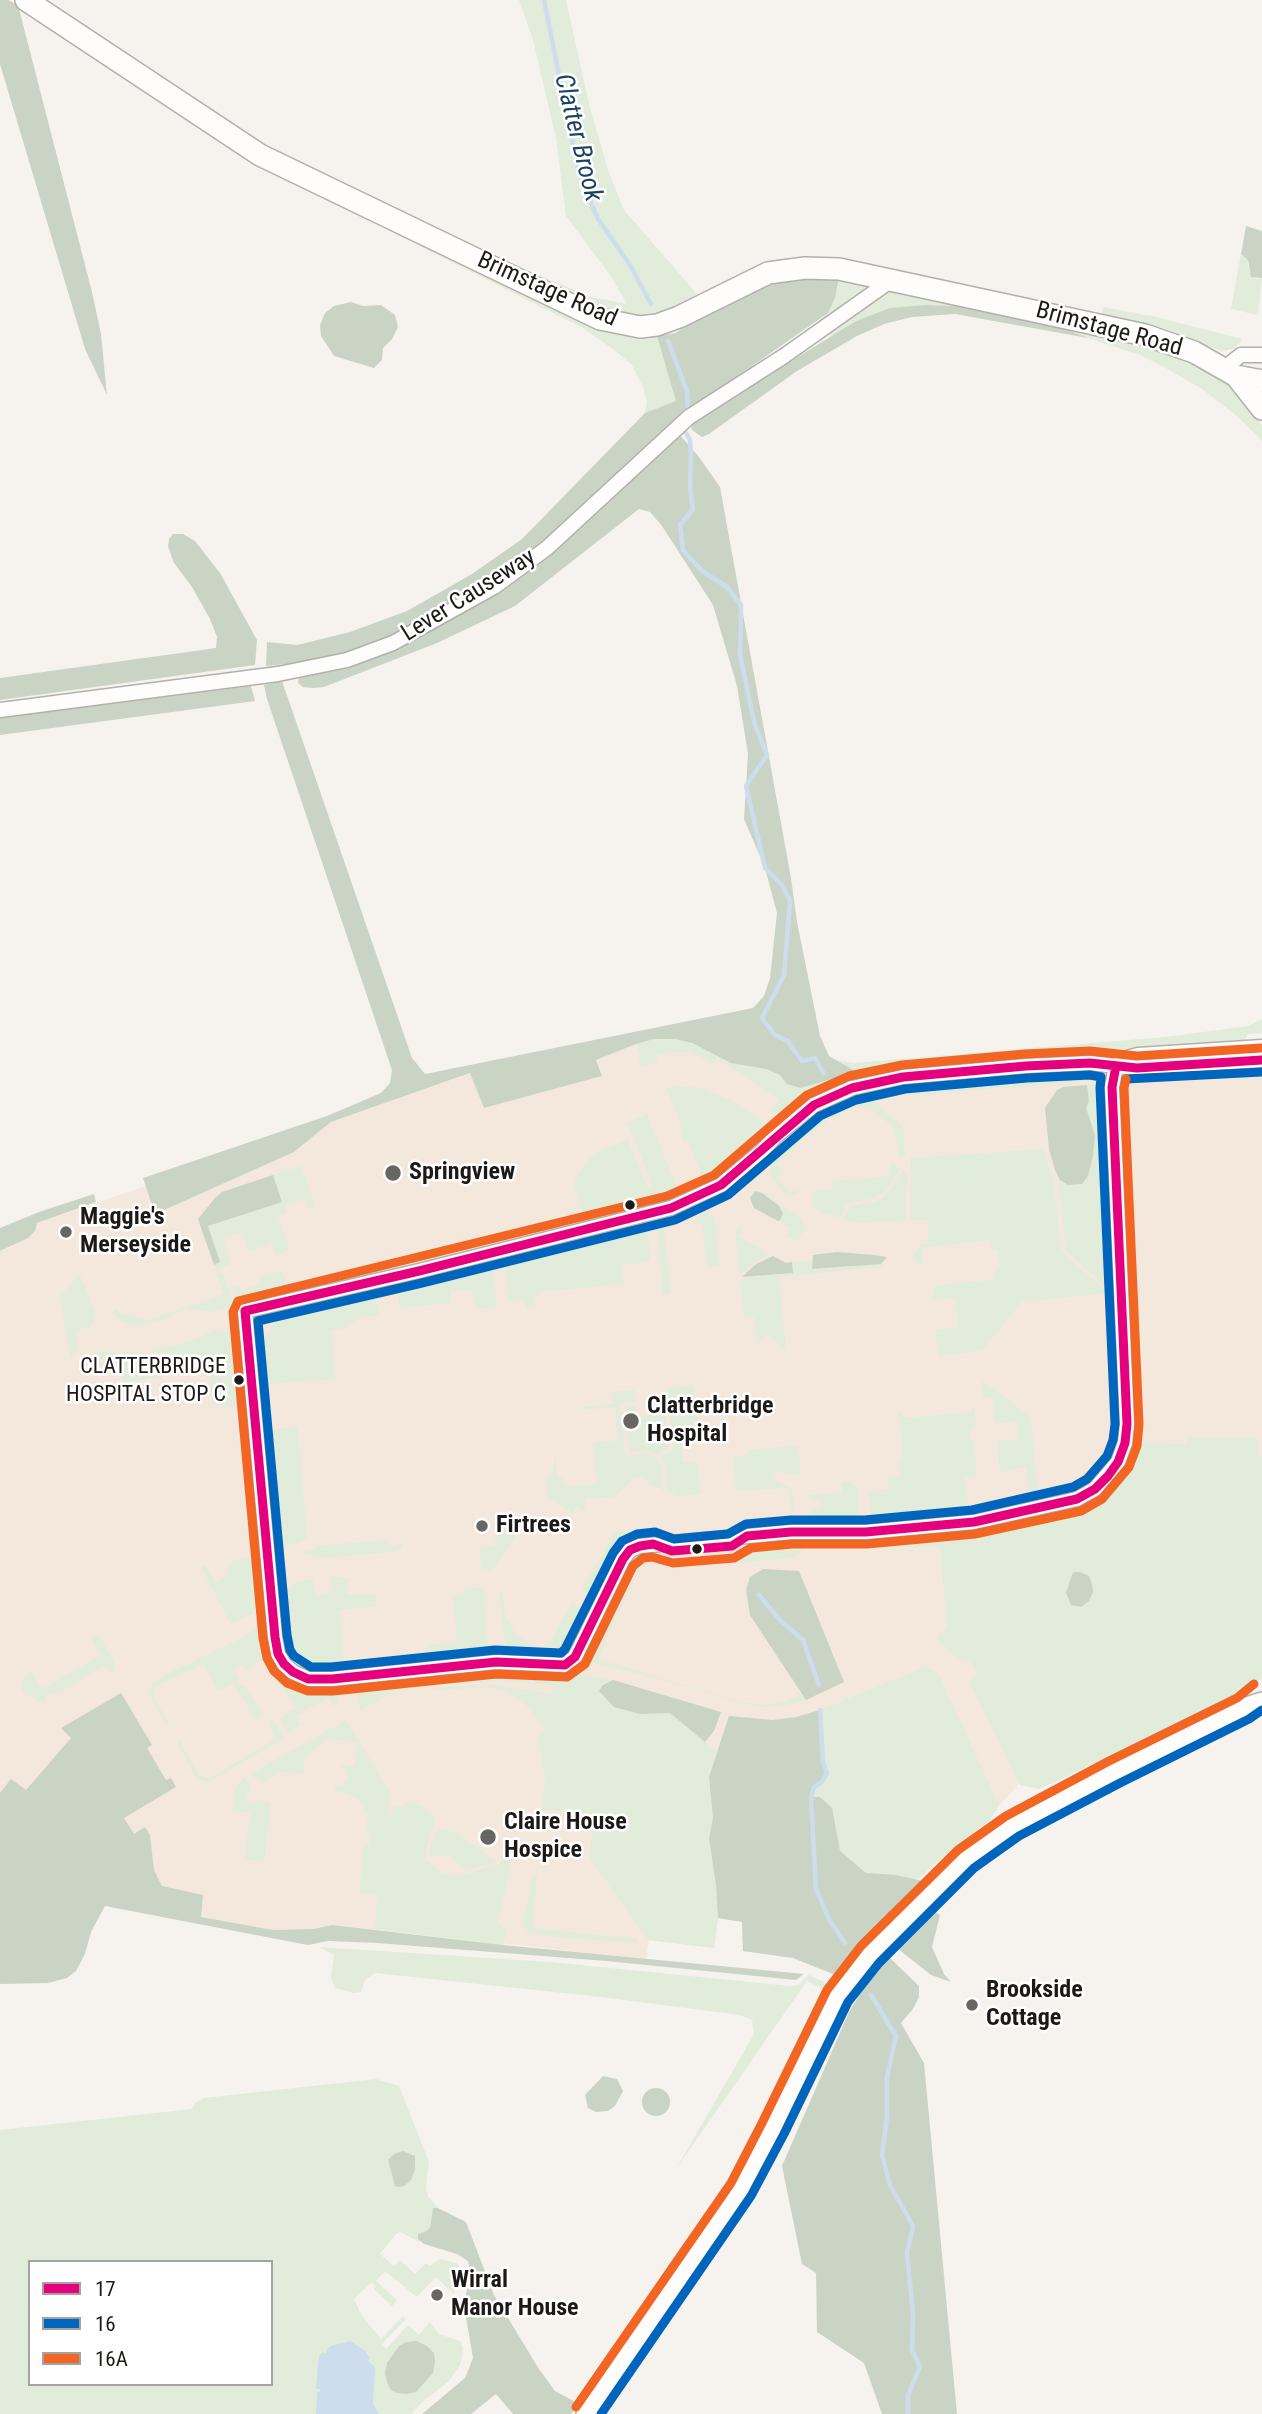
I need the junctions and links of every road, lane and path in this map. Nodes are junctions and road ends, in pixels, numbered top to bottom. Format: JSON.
{"nodes":[{"id":1,"x":26,"y":0,"type":"edge"},
{"id":2,"x":893,"y":279,"type":"junction"},
{"id":3,"x":1262,"y":355,"type":"edge"},
{"id":4,"x":1229,"y":372,"type":"junction"},
{"id":5,"x":1262,"y":381,"type":"edge"},
{"id":6,"x":1262,"y":409,"type":"edge"},
{"id":7,"x":0,"y":710,"type":"edge"},
{"id":8,"x":1262,"y":1047,"type":"edge"},
{"id":9,"x":1262,"y":1060,"type":"edge"},
{"id":10,"x":1116,"y":1066,"type":"junction"},
{"id":11,"x":1262,"y":1694,"type":"edge"},
{"id":12,"x":1253,"y":1705,"type":"edge"},
{"id":13,"x":586,"y":2414,"type":"edge"}],
"edges":[{"from":1,"to":2,"type":"main road","name":"Brimstage Road"},
{"from":2,"to":4,"type":"main road","name":"Brimstage Road"},
{"from":2,"to":7,"type":"street","name":"Lever Causeway"},
{"from":3,"to":4,"type":"street"},
{"from":4,"to":5,"type":"main road","name":"Brimstage Road"},
{"from":4,"to":6,"type":"main road","name":"Brimstage Road"},
{"from":8,"to":10,"type":"street"},
{"from":9,"to":10,"type":"street"},
{"from":10,"to":10,"type":"street"},
{"from":11,"to":12,"type":"main road"},
{"from":12,"to":13,"type":"main road"}]}
